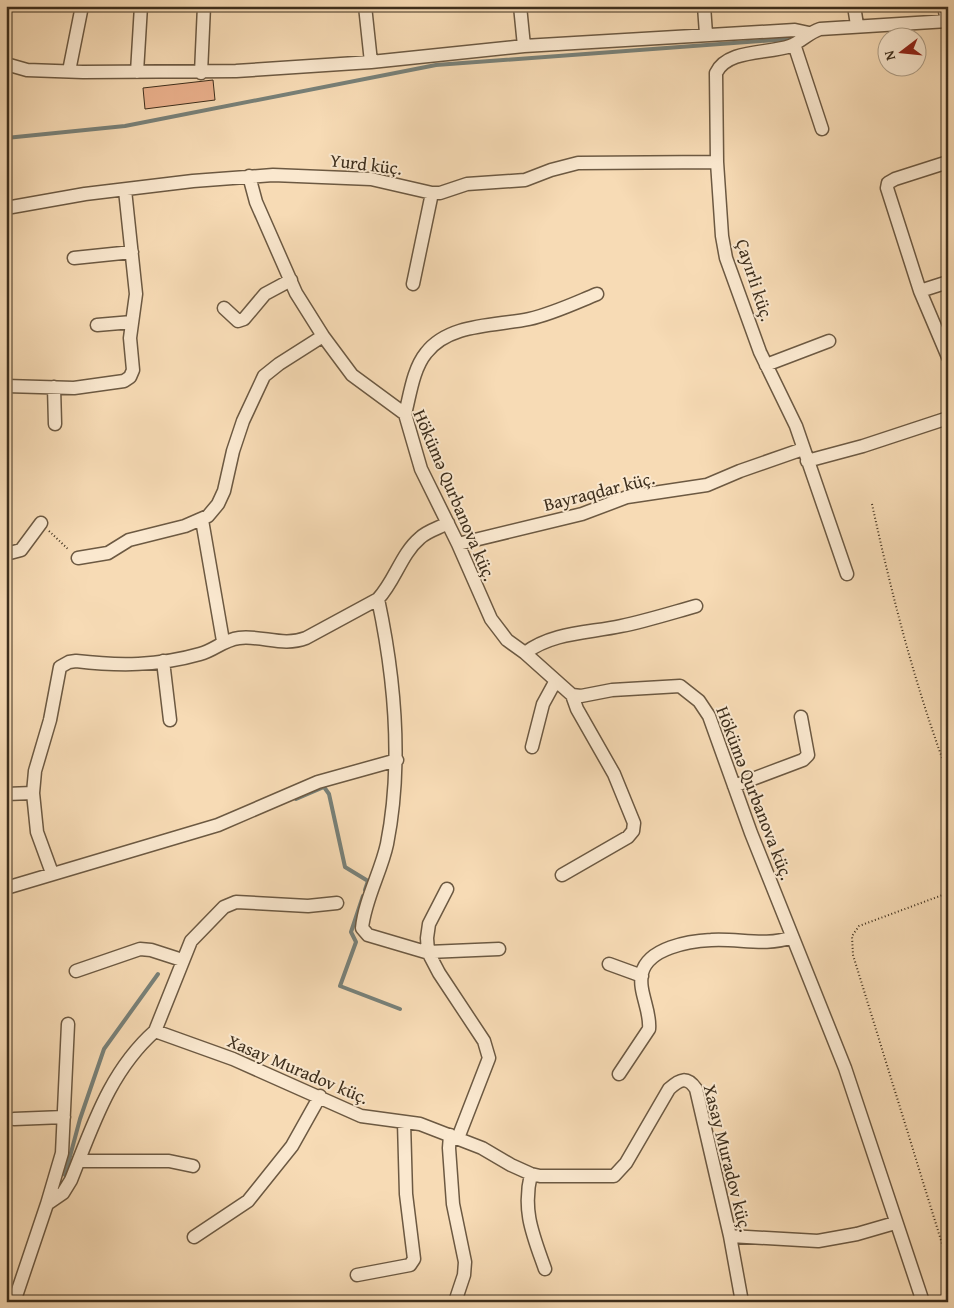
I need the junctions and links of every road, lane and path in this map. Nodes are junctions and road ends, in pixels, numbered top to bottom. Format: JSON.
{"nodes":[{"id":1,"x":82,"y":6,"type":"edge"},
{"id":2,"x":141,"y":6,"type":"edge"},
{"id":3,"x":204,"y":6,"type":"edge"},
{"id":4,"x":366,"y":6,"type":"edge"},
{"id":5,"x":520,"y":6,"type":"edge"},
{"id":6,"x":704,"y":6,"type":"edge"},
{"id":7,"x":854,"y":6,"type":"edge"},
{"id":8,"x":944,"y":6,"type":"edge"},
{"id":9,"x":947,"y":21,"type":"edge"},
{"id":10,"x":857,"y":25,"type":"junction"},
{"id":11,"x":809,"y":33,"type":"junction"},
{"id":12,"x":706,"y":34,"type":"junction"},
{"id":13,"x":794,"y":44,"type":"junction"},
{"id":14,"x":524,"y":46,"type":"junction"},
{"id":15,"x":372,"y":62,"type":"junction"},
{"id":16,"x":6,"y":64,"type":"edge"},
{"id":17,"x":69,"y":71,"type":"junction"},
{"id":18,"x":137,"y":72,"type":"junction"},
{"id":19,"x":200,"y":72,"type":"junction"},
{"id":20,"x":822,"y":129,"type":"dead end"},
{"id":21,"x":717,"y":162,"type":"junction"},
{"id":22,"x":945,"y":163,"type":"dead end"},
{"id":23,"x":249,"y":176,"type":"junction"},
{"id":24,"x":125,"y":190,"type":"junction"},
{"id":25,"x":432,"y":193,"type":"junction"},
{"id":26,"x":6,"y":208,"type":"edge"},
{"id":27,"x":132,"y":252,"type":"junction"},
{"id":28,"x":74,"y":258,"type":"dead end"},
{"id":29,"x":291,"y":280,"type":"junction"},
{"id":30,"x":948,"y":282,"type":"edge"},
{"id":31,"x":413,"y":284,"type":"dead end"},
{"id":32,"x":920,"y":290,"type":"junction"},
{"id":33,"x":597,"y":294,"type":"dead end"},
{"id":34,"x":224,"y":308,"type":"dead end"},
{"id":35,"x":132,"y":322,"type":"junction"},
{"id":36,"x":97,"y":325,"type":"dead end"},
{"id":37,"x":323,"y":336,"type":"junction"},
{"id":38,"x":829,"y":341,"type":"dead end"},
{"id":39,"x":948,"y":357,"type":"edge"},
{"id":40,"x":766,"y":364,"type":"junction"},
{"id":41,"x":6,"y":386,"type":"edge"},
{"id":42,"x":54,"y":387,"type":"junction"},
{"id":43,"x":405,"y":414,"type":"junction"},
{"id":44,"x":948,"y":418,"type":"edge"},
{"id":45,"x":55,"y":424,"type":"dead end"},
{"id":46,"x":805,"y":455,"type":"junction"},
{"id":47,"x":872,"y":504,"type":"dead end"},
{"id":48,"x":202,"y":520,"type":"junction"},
{"id":49,"x":41,"y":523,"type":"joint"},
{"id":50,"x":448,"y":524,"type":"junction"},
{"id":51,"x":458,"y":544,"type":"junction"},
{"id":52,"x":6,"y":554,"type":"edge"},
{"id":53,"x":78,"y":558,"type":"joint"},
{"id":54,"x":847,"y":574,"type":"dead end"},
{"id":55,"x":378,"y":599,"type":"junction"},
{"id":56,"x":696,"y":606,"type":"dead end"},
{"id":57,"x":222,"y":641,"type":"junction"},
{"id":58,"x":525,"y":653,"type":"junction"},
{"id":59,"x":163,"y":661,"type":"junction"},
{"id":60,"x":555,"y":682,"type":"junction"},
{"id":61,"x":572,"y":695,"type":"junction"},
{"id":62,"x":801,"y":716,"type":"dead end"},
{"id":63,"x":170,"y":720,"type":"dead end"},
{"id":64,"x":532,"y":747,"type":"dead end"},
{"id":65,"x":397,"y":760,"type":"junction"},
{"id":66,"x":948,"y":774,"type":"edge"},
{"id":67,"x":734,"y":786,"type":"junction"},
{"id":68,"x":33,"y":793,"type":"junction"},
{"id":69,"x":6,"y":794,"type":"edge"},
{"id":70,"x":52,"y":873,"type":"junction"},
{"id":71,"x":562,"y":875,"type":"dead end"},
{"id":72,"x":6,"y":888,"type":"edge"},
{"id":73,"x":447,"y":889,"type":"dead end"},
{"id":74,"x":948,"y":894,"type":"edge"},
{"id":75,"x":337,"y":903,"type":"dead end"},
{"id":76,"x":792,"y":937,"type":"junction"},
{"id":77,"x":499,"y":949,"type":"dead end"},
{"id":78,"x":428,"y":953,"type":"junction"},
{"id":79,"x":182,"y":960,"type":"junction"},
{"id":80,"x":609,"y":964,"type":"dead end"},
{"id":81,"x":76,"y":971,"type":"dead end"},
{"id":82,"x":642,"y":976,"type":"junction"},
{"id":83,"x":68,"y":1024,"type":"dead end"},
{"id":84,"x":155,"y":1030,"type":"junction"},
{"id":85,"x":619,"y":1074,"type":"dead end"},
{"id":86,"x":320,"y":1096,"type":"junction"},
{"id":87,"x":64,"y":1117,"type":"junction"},
{"id":88,"x":14,"y":1119,"type":"dead end"},
{"id":89,"x":404,"y":1122,"type":"junction"},
{"id":90,"x":454,"y":1137,"type":"junction"},
{"id":91,"x":79,"y":1161,"type":"junction"},
{"id":92,"x":193,"y":1166,"type":"dead end"},
{"id":93,"x":530,"y":1174,"type":"junction"},
{"id":94,"x":47,"y":1204,"type":"junction"},
{"id":95,"x":895,"y":1223,"type":"junction"},
{"id":96,"x":730,"y":1236,"type":"junction"},
{"id":97,"x":194,"y":1238,"type":"dead end"},
{"id":98,"x":948,"y":1263,"type":"edge"},
{"id":99,"x":545,"y":1269,"type":"dead end"},
{"id":100,"x":357,"y":1275,"type":"dead end"},
{"id":101,"x":14,"y":1302,"type":"edge"},
{"id":102,"x":455,"y":1302,"type":"edge"},
{"id":103,"x":742,"y":1302,"type":"edge"},
{"id":104,"x":923,"y":1302,"type":"edge"}],
"edges":[{"from":1,"to":17,"type":"street"},
{"from":2,"to":18,"type":"street"},
{"from":3,"to":19,"type":"street"},
{"from":4,"to":15,"type":"street"},
{"from":5,"to":14,"type":"street"},
{"from":6,"to":12,"type":"street"},
{"from":7,"to":10,"type":"street"},
{"from":8,"to":9,"type":"street"},
{"from":9,"to":10,"type":"street","name":"Çayırli küç."},
{"from":10,"to":11,"type":"street","name":"Çayırli küç."},
{"from":11,"to":12,"type":"street"},
{"from":11,"to":13,"type":"street","name":"Çayırli küç."},
{"from":12,"to":14,"type":"street"},
{"from":13,"to":20,"type":"street"},
{"from":13,"to":21,"type":"street","name":"Çayırli küç."},
{"from":14,"to":15,"type":"street"},
{"from":15,"to":19,"type":"street"},
{"from":16,"to":17,"type":"street"},
{"from":17,"to":18,"type":"street"},
{"from":18,"to":19,"type":"street"},
{"from":21,"to":25,"type":"street","name":"Yurd küç."},
{"from":21,"to":40,"type":"street","name":"Çayırli küç."},
{"from":22,"to":32,"type":"street"},
{"from":23,"to":24,"type":"street","name":"Yurd küç."},
{"from":23,"to":25,"type":"street","name":"Yurd küç."},
{"from":23,"to":29,"type":"street","name":"Hökümə Qurbanova küç."},
{"from":24,"to":26,"type":"street","name":"Yurd küç."},
{"from":24,"to":27,"type":"street"},
{"from":25,"to":31,"type":"street"},
{"from":27,"to":28,"type":"street"},
{"from":27,"to":35,"type":"street"},
{"from":29,"to":34,"type":"street"},
{"from":29,"to":37,"type":"street","name":"Hökümə Qurbanova küç."},
{"from":30,"to":32,"type":"street"},
{"from":32,"to":39,"type":"street"},
{"from":33,"to":43,"type":"street"},
{"from":35,"to":36,"type":"street"},
{"from":35,"to":42,"type":"street"},
{"from":37,"to":43,"type":"street","name":"Hökümə Qurbanova küç."},
{"from":37,"to":48,"type":"street"},
{"from":38,"to":40,"type":"street"},
{"from":40,"to":46,"type":"street","name":"Çayırli küç."},
{"from":41,"to":42,"type":"street"},
{"from":42,"to":45,"type":"street"},
{"from":43,"to":50,"type":"street","name":"Hökümə Qurbanova küç."},
{"from":44,"to":46,"type":"street","name":"Bayraqdar küç."},
{"from":46,"to":51,"type":"street","name":"Bayraqdar küç."},
{"from":46,"to":54,"type":"street","name":"Çayırli küç."},
{"from":47,"to":66,"type":"path"},
{"from":48,"to":53,"type":"street"},
{"from":48,"to":57,"type":"street"},
{"from":49,"to":52,"type":"street"},
{"from":49,"to":53,"type":"path"},
{"from":50,"to":51,"type":"street","name":"Hökümə Qurbanova küç."},
{"from":50,"to":55,"type":"street"},
{"from":51,"to":58,"type":"street","name":"Hökümə Qurbanova küç."},
{"from":55,"to":57,"type":"street"},
{"from":55,"to":65,"type":"street"},
{"from":56,"to":58,"type":"street"},
{"from":57,"to":59,"type":"street"},
{"from":58,"to":60,"type":"street","name":"Hökümə Qurbanova küç."},
{"from":59,"to":63,"type":"street"},
{"from":59,"to":68,"type":"street"},
{"from":60,"to":61,"type":"street","name":"Hökümə Qurbanova küç."},
{"from":60,"to":64,"type":"street"},
{"from":61,"to":67,"type":"street","name":"Hökümə Qurbanova küç."},
{"from":61,"to":71,"type":"street"},
{"from":62,"to":67,"type":"street"},
{"from":65,"to":70,"type":"street"},
{"from":65,"to":78,"type":"street"},
{"from":67,"to":76,"type":"street","name":"Hökümə Qurbanova küç."},
{"from":68,"to":69,"type":"street"},
{"from":68,"to":70,"type":"street"},
{"from":70,"to":72,"type":"street"},
{"from":73,"to":78,"type":"street"},
{"from":74,"to":98,"type":"path"},
{"from":75,"to":79,"type":"street"},
{"from":76,"to":82,"type":"street"},
{"from":76,"to":95,"type":"street","name":"Hökümə Qurbanova küç."},
{"from":77,"to":78,"type":"street"},
{"from":78,"to":90,"type":"street"},
{"from":79,"to":81,"type":"street"},
{"from":79,"to":84,"type":"street"},
{"from":80,"to":82,"type":"street"},
{"from":82,"to":85,"type":"street"},
{"from":83,"to":87,"type":"street"},
{"from":84,"to":86,"type":"street","name":"Xasay Muradov küç."},
{"from":84,"to":91,"type":"street"},
{"from":86,"to":89,"type":"street","name":"Xasay Muradov küç."},
{"from":86,"to":97,"type":"street"},
{"from":87,"to":88,"type":"street"},
{"from":87,"to":94,"type":"street"},
{"from":89,"to":90,"type":"street","name":"Xasay Muradov küç."},
{"from":89,"to":100,"type":"street"},
{"from":90,"to":93,"type":"street","name":"Xasay Muradov küç."},
{"from":90,"to":102,"type":"street"},
{"from":91,"to":92,"type":"street"},
{"from":91,"to":94,"type":"street"},
{"from":93,"to":96,"type":"street","name":"Xasay Muradov küç."},
{"from":93,"to":99,"type":"street"},
{"from":94,"to":101,"type":"street"},
{"from":95,"to":96,"type":"street"},
{"from":95,"to":104,"type":"street","name":"Hökümə Qurbanova küç."},
{"from":96,"to":103,"type":"street","name":"Xasay Muradov küç."}]}
